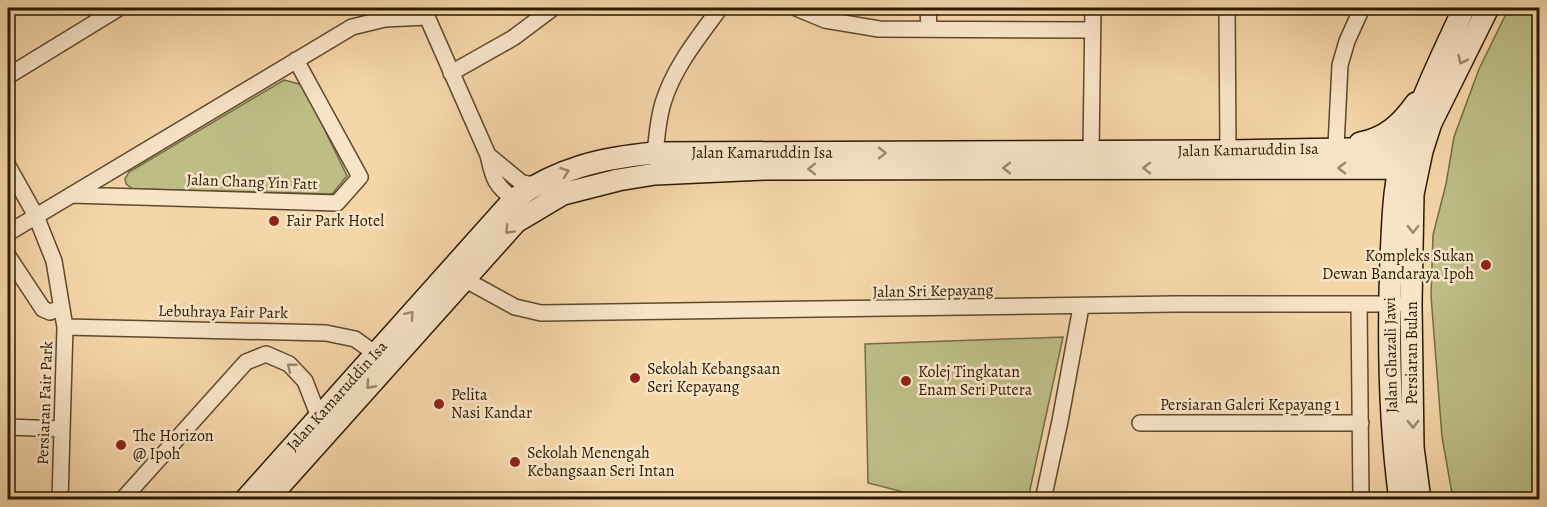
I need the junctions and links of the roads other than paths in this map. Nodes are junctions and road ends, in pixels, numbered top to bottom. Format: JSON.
{"nodes":[{"id":1,"x":119,"y":8,"type":"edge"},
{"id":2,"x":553,"y":8,"type":"edge"},
{"id":3,"x":720,"y":8,"type":"edge"},
{"id":4,"x":796,"y":8,"type":"edge"},
{"id":5,"x":928,"y":8,"type":"edge"},
{"id":6,"x":1093,"y":8,"type":"edge"},
{"id":7,"x":1227,"y":8,"type":"edge"},
{"id":8,"x":1362,"y":8,"type":"edge"},
{"id":9,"x":1464,"y":8,"type":"edge"},
{"id":10,"x":1488,"y":8,"type":"edge"},
{"id":11,"x":425,"y":12,"type":"edge"},
{"id":12,"x":929,"y":29,"type":"junction"},
{"id":13,"x":1092,"y":30,"type":"junction"},
{"id":14,"x":296,"y":60,"type":"junction"},
{"id":15,"x":1435,"y":71,"type":"junction"},
{"id":16,"x":451,"y":73,"type":"junction"},
{"id":17,"x":8,"y":76,"type":"edge"},
{"id":18,"x":1335,"y":146,"type":"junction"},
{"id":19,"x":1313,"y":150,"type":"junction"},
{"id":20,"x":1091,"y":151,"type":"junction"},
{"id":21,"x":1228,"y":151,"type":"junction"},
{"id":22,"x":655,"y":153,"type":"junction"},
{"id":23,"x":488,"y":155,"type":"junction"},
{"id":24,"x":1411,"y":159,"type":"junction"},
{"id":25,"x":8,"y":166,"type":"edge"},
{"id":26,"x":618,"y":180,"type":"junction"},
{"id":27,"x":535,"y":185,"type":"junction"},
{"id":28,"x":563,"y":194,"type":"junction"},
{"id":29,"x":71,"y":195,"type":"junction"},
{"id":30,"x":514,"y":199,"type":"junction"},
{"id":31,"x":36,"y":216,"type":"junction"},
{"id":32,"x":8,"y":233,"type":"edge"},
{"id":33,"x":8,"y":256,"type":"edge"},
{"id":34,"x":457,"y":273,"type":"junction"},
{"id":35,"x":1359,"y":304,"type":"junction"},
{"id":36,"x":1389,"y":304,"type":"junction"},
{"id":37,"x":1411,"y":304,"type":"junction"},
{"id":38,"x":1081,"y":307,"type":"junction"},
{"id":39,"x":62,"y":308,"type":"junction"},
{"id":40,"x":65,"y":327,"type":"junction"},
{"id":41,"x":376,"y":354,"type":"junction"},
{"id":42,"x":319,"y":417,"type":"junction"},
{"id":43,"x":1140,"y":423,"type":"dead end"},
{"id":44,"x":1361,"y":423,"type":"junction"},
{"id":45,"x":8,"y":427,"type":"edge"},
{"id":46,"x":62,"y":429,"type":"junction"},
{"id":47,"x":60,"y":500,"type":"edge"},
{"id":48,"x":122,"y":500,"type":"edge"},
{"id":49,"x":245,"y":500,"type":"edge"},
{"id":50,"x":267,"y":500,"type":"edge"},
{"id":51,"x":1042,"y":500,"type":"edge"},
{"id":52,"x":1361,"y":500,"type":"edge"},
{"id":53,"x":1400,"y":500,"type":"edge"},
{"id":54,"x":1420,"y":500,"type":"edge"}],
"edges":[{"from":1,"to":17,"type":"street"},
{"from":2,"to":16,"type":"street"},
{"from":3,"to":22,"type":"street"},
{"from":4,"to":12,"type":"street"},
{"from":5,"to":12,"type":"street"},
{"from":6,"to":13,"type":"street"},
{"from":7,"to":21,"type":"street"},
{"from":8,"to":18,"type":"street"},
{"from":9,"to":15,"type":"main road","name":"Jalan Ghazali Jawi"},
{"from":10,"to":24,"type":"main road","name":"Jalan Ghazali Jawi","one_way":true},
{"from":11,"to":14,"type":"street"},
{"from":11,"to":16,"type":"street"},
{"from":12,"to":13,"type":"street"},
{"from":13,"to":20,"type":"street"},
{"from":14,"to":29,"type":"street"},
{"from":14,"to":29,"type":"street","name":"Jalan Chang Yin Fatt"},
{"from":15,"to":18,"type":"main road"},
{"from":15,"to":24,"type":"main road","name":"Jalan Ghazali Jawi"},
{"from":16,"to":23,"type":"street"},
{"from":18,"to":19,"type":"main road"},
{"from":19,"to":21,"type":"main road","name":"Jalan Kamaruddin Isa"},
{"from":19,"to":24,"type":"main road","name":"Jalan Kamaruddin Isa"},
{"from":20,"to":21,"type":"main road","name":"Jalan Kamaruddin Isa"},
{"from":22,"to":20,"type":"main road","name":"Jalan Kamaruddin Isa","one_way":true},
{"from":22,"to":26,"type":"main road"},
{"from":27,"to":22,"type":"main road","name":"Jalan Kamaruddin Isa","one_way":true},
{"from":23,"to":27,"type":"street"},
{"from":23,"to":30,"type":"street"},
{"from":24,"to":26,"type":"main road","name":"Jalan Kamaruddin Isa","one_way":true},
{"from":24,"to":36,"type":"main road","name":"Jalan Ghazali Jawi"},
{"from":24,"to":37,"type":"main road","name":"Persiaran Bulan","one_way":true},
{"from":25,"to":31,"type":"street","name":"Persiaran Fair Park"},
{"from":26,"to":28,"type":"main road","name":"Jalan Kamaruddin Isa"},
{"from":27,"to":30,"type":"main road","name":"Jalan Kamaruddin Isa"},
{"from":28,"to":30,"type":"main road"},
{"from":28,"to":34,"type":"main road","name":"Jalan Kamaruddin Isa","one_way":true},
{"from":29,"to":31,"type":"street"},
{"from":30,"to":34,"type":"main road","name":"Jalan Kamaruddin Isa"},
{"from":31,"to":32,"type":"street"},
{"from":31,"to":39,"type":"street","name":"Persiaran Fair Park"},
{"from":33,"to":39,"type":"street"},
{"from":34,"to":38,"type":"street","name":"Jalan Sri Kepayang"},
{"from":41,"to":34,"type":"main road","name":"Jalan Kamaruddin Isa","one_way":true},
{"from":34,"to":50,"type":"main road","name":"Jalan Kamaruddin Isa","one_way":true},
{"from":35,"to":36,"type":"street","name":"Jalan Sri Kepayang"},
{"from":35,"to":38,"type":"street","name":"Jalan Sri Kepayang"},
{"from":35,"to":44,"type":"street"},
{"from":36,"to":37,"type":"street","name":"Jalan Sri Kepayang"},
{"from":36,"to":53,"type":"main road","name":"Jalan Ghazali Jawi"},
{"from":37,"to":54,"type":"main road","name":"Persiaran Bulan","one_way":true},
{"from":38,"to":51,"type":"street"},
{"from":39,"to":40,"type":"street","name":"Persiaran Fair Park"},
{"from":40,"to":41,"type":"street","name":"Lebuhraya Fair Park"},
{"from":40,"to":46,"type":"street","name":"Persiaran Fair Park"},
{"from":41,"to":42,"type":"main road","name":"Jalan Kamaruddin Isa"},
{"from":42,"to":48,"type":"street","one_way":true},
{"from":42,"to":49,"type":"main road","name":"Jalan Kamaruddin Isa"},
{"from":43,"to":44,"type":"street","name":"Persiaran Galeri Kepayang 1"},
{"from":44,"to":52,"type":"street"},
{"from":45,"to":46,"type":"street"},
{"from":46,"to":47,"type":"street","name":"Persiaran Fair Park"}]}
